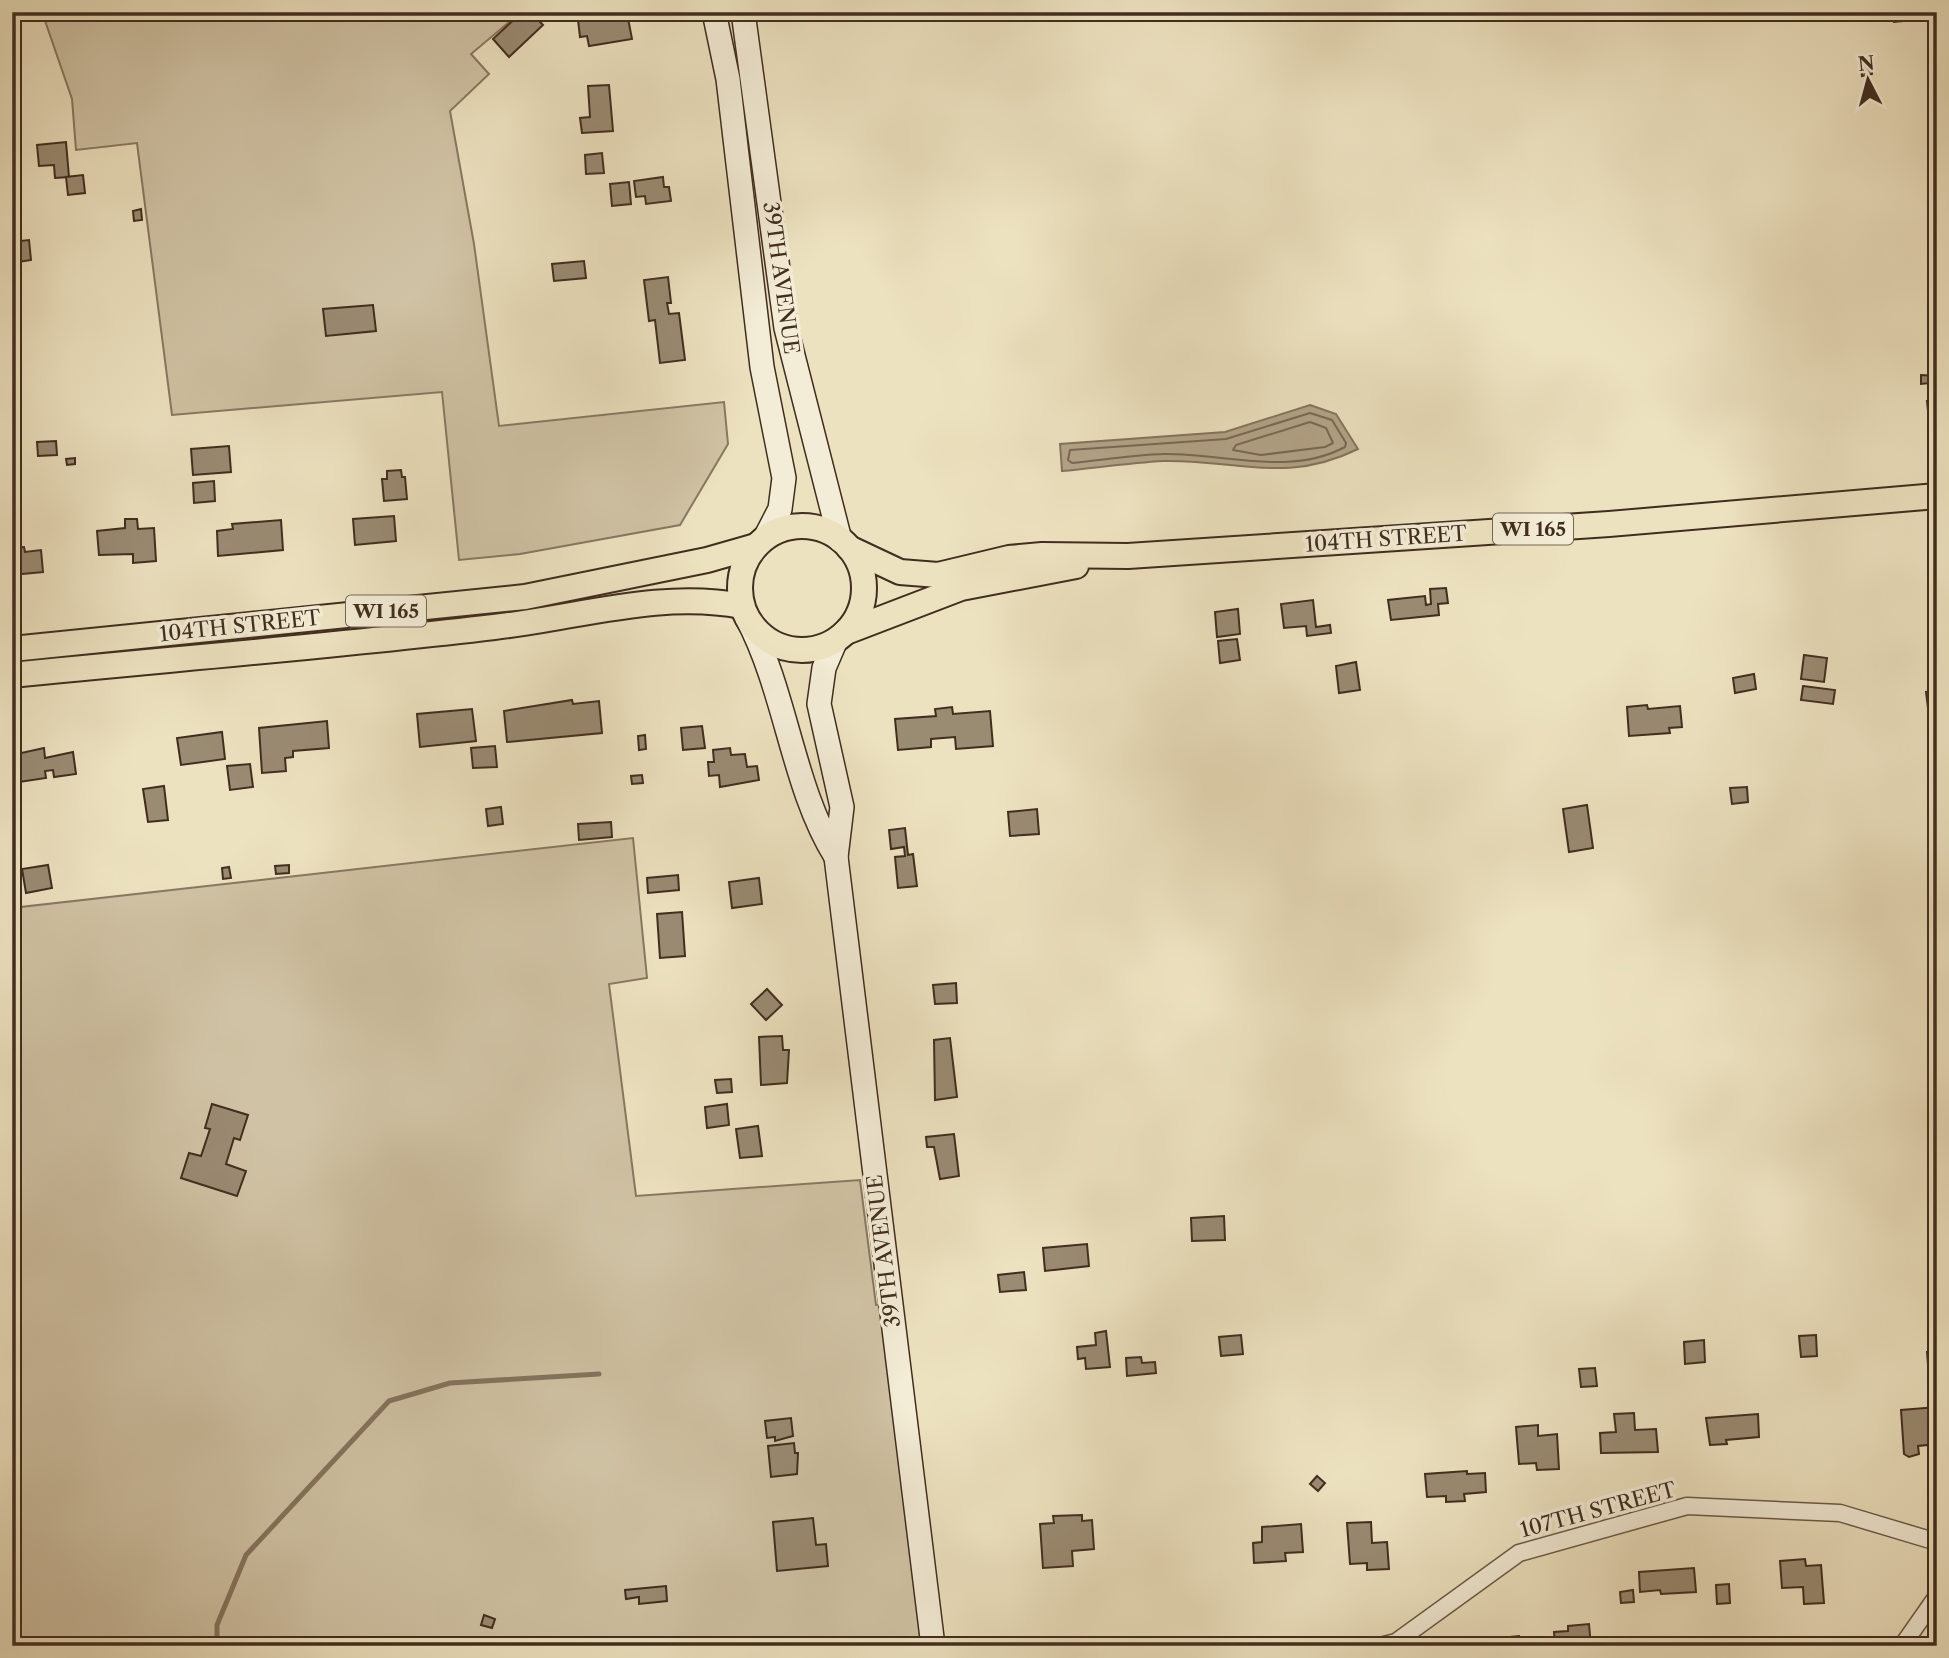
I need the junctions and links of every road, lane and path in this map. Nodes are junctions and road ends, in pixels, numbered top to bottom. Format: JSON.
{"nodes":[{"id":1,"x":714,"y":12,"type":"edge"},
{"id":2,"x":743,"y":12,"type":"edge"},
{"id":3,"x":781,"y":286,"type":"junction"},
{"id":4,"x":750,"y":290,"type":"junction"},
{"id":5,"x":1937,"y":496,"type":"edge"},
{"id":6,"x":760,"y":542,"type":"junction"},
{"id":7,"x":844,"y":544,"type":"junction"},
{"id":8,"x":1128,"y":556,"type":"junction"},
{"id":9,"x":744,"y":612,"type":"junction"},
{"id":10,"x":841,"y":636,"type":"junction"},
{"id":11,"x":12,"y":649,"type":"edge"},
{"id":12,"x":12,"y":675,"type":"edge"},
{"id":13,"x":836,"y":857,"type":"junction"},
{"id":14,"x":1937,"y":1542,"type":"edge"},
{"id":15,"x":1937,"y":1596,"type":"edge"},
{"id":16,"x":933,"y":1646,"type":"edge"},
{"id":17,"x":1380,"y":1646,"type":"edge"},
{"id":18,"x":1902,"y":1646,"type":"edge"}],
"edges":[{"from":1,"to":4,"type":"main road","name":"39TH AVENUE"},
{"from":2,"to":3,"type":"main road","name":"39TH AVENUE"},
{"from":3,"to":4,"type":"main road"},
{"from":3,"to":7,"type":"main road","name":"39TH AVENUE"},
{"from":4,"to":6,"type":"main road","name":"39TH AVENUE"},
{"from":5,"to":8,"type":"main road","name":"104TH STREET","number":"WI 165"},
{"from":6,"to":7,"type":"main road","number":"WI 165"},
{"from":6,"to":9,"type":"main road"},
{"from":6,"to":11,"type":"main road","name":"104TH STREET","number":"WI 165"},
{"from":7,"to":8,"type":"main road","name":"104TH STREET","number":"WI 165"},
{"from":7,"to":10,"type":"main road"},
{"from":8,"to":10,"type":"main road","name":"104TH STREET","number":"WI 165"},
{"from":9,"to":10,"type":"main road","number":"WI 165"},
{"from":9,"to":12,"type":"main road","name":"104TH STREET","number":"WI 165"},
{"from":9,"to":13,"type":"main road","name":"39TH AVENUE"},
{"from":10,"to":13,"type":"main road","name":"39TH AVENUE"},
{"from":13,"to":16,"type":"main road","name":"39TH AVENUE"},
{"from":14,"to":17,"type":"street","name":"107TH STREET"},
{"from":15,"to":18,"type":"street"}]}
